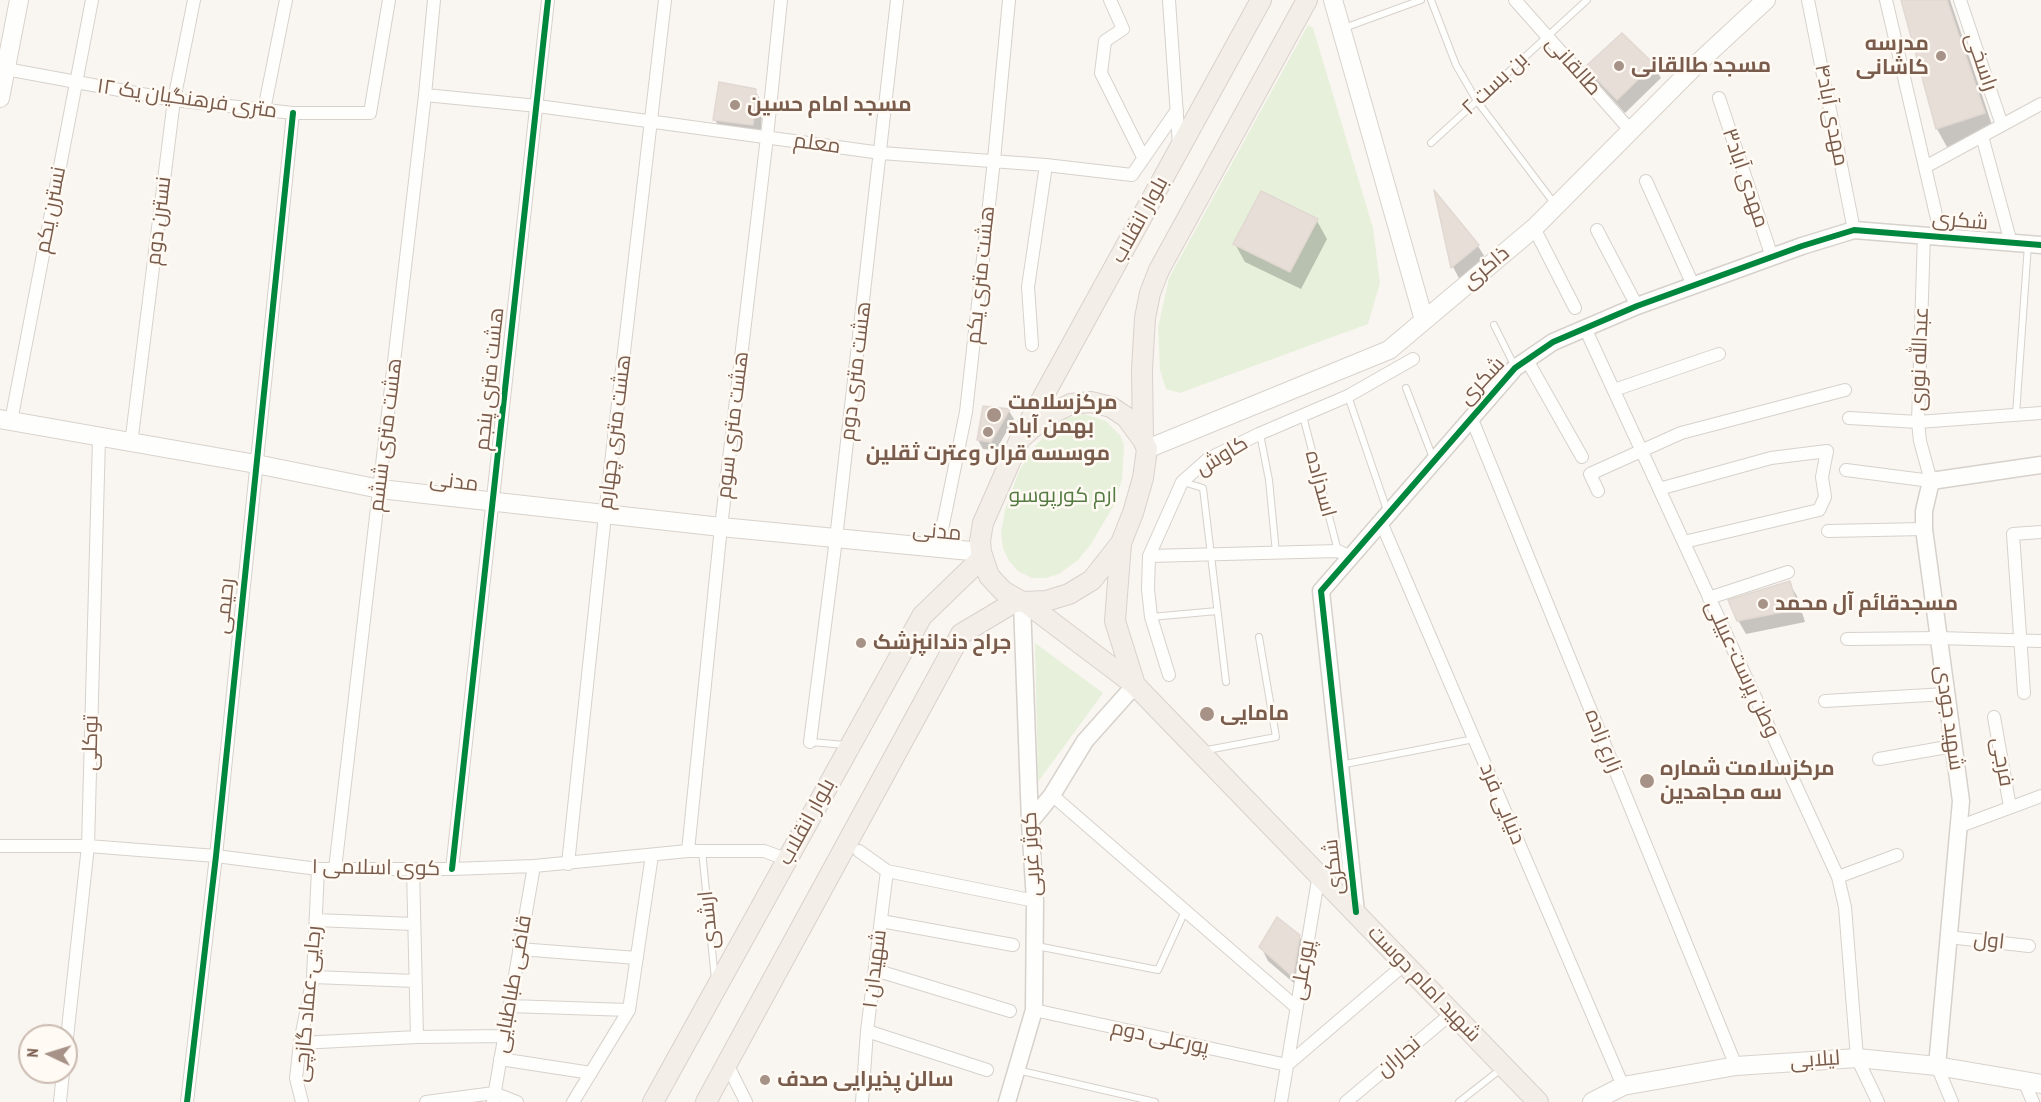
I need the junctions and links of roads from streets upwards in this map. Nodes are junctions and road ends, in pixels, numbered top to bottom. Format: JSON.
{"nodes":[{"id":1,"x":19,"y":0,"type":"edge"},
{"id":2,"x":92,"y":0,"type":"edge"},
{"id":3,"x":194,"y":0,"type":"edge"},
{"id":4,"x":286,"y":0,"type":"edge"},
{"id":5,"x":389,"y":0,"type":"edge"},
{"id":6,"x":434,"y":0,"type":"edge"},
{"id":7,"x":548,"y":0,"type":"edge"},
{"id":8,"x":665,"y":0,"type":"edge"},
{"id":9,"x":781,"y":0,"type":"edge"},
{"id":10,"x":897,"y":0,"type":"edge"},
{"id":11,"x":1009,"y":0,"type":"edge"},
{"id":12,"x":1110,"y":0,"type":"edge"},
{"id":13,"x":1169,"y":0,"type":"edge"},
{"id":14,"x":1261,"y":0,"type":"edge"},
{"id":15,"x":1307,"y":0,"type":"edge"},
{"id":16,"x":1333,"y":0,"type":"edge"},
{"id":17,"x":1515,"y":0,"type":"edge"},
{"id":18,"x":1766,"y":0,"type":"edge"},
{"id":19,"x":1808,"y":0,"type":"edge"},
{"id":20,"x":1886,"y":0,"type":"edge"},
{"id":21,"x":1960,"y":0,"type":"edge"},
{"id":22,"x":6,"y":69,"type":"junction"},
{"id":23,"x":75,"y":82,"type":"junction"},
{"id":24,"x":425,"y":95,"type":"junction"},
{"id":25,"x":0,"y":99,"type":"edge"},
{"id":26,"x":1719,"y":99,"type":"dead end"},
{"id":27,"x":174,"y":100,"type":"junction"},
{"id":28,"x":2041,"y":104,"type":"edge"},
{"id":29,"x":538,"y":105,"type":"junction"},
{"id":30,"x":264,"y":110,"type":"junction"},
{"id":31,"x":1177,"y":110,"type":"junction"},
{"id":32,"x":293,"y":113,"type":"junction"},
{"id":33,"x":652,"y":121,"type":"junction"},
{"id":34,"x":2002,"y":125,"type":"junction"},
{"id":35,"x":1631,"y":131,"type":"junction"},
{"id":36,"x":1982,"y":136,"type":"junction"},
{"id":37,"x":767,"y":137,"type":"junction"},
{"id":38,"x":1179,"y":148,"type":"junction"},
{"id":39,"x":881,"y":153,"type":"junction"},
{"id":40,"x":1143,"y":157,"type":"junction"},
{"id":41,"x":994,"y":160,"type":"junction"},
{"id":42,"x":1046,"y":165,"type":"junction"},
{"id":43,"x":1925,"y":167,"type":"junction"},
{"id":44,"x":1646,"y":181,"type":"dead end"},
{"id":45,"x":1534,"y":228,"type":"junction"},
{"id":46,"x":1854,"y":230,"type":"junction"},
{"id":47,"x":1597,"y":231,"type":"dead end"},
{"id":48,"x":1932,"y":235,"type":"junction"},
{"id":49,"x":2010,"y":243,"type":"junction"},
{"id":50,"x":2035,"y":245,"type":"edge"},
{"id":51,"x":1772,"y":257,"type":"junction"},
{"id":52,"x":1694,"y":285,"type":"junction"},
{"id":53,"x":1638,"y":306,"type":"junction"},
{"id":54,"x":1575,"y":308,"type":"dead end"},
{"id":55,"x":1424,"y":320,"type":"junction"},
{"id":56,"x":1585,"y":328,"type":"junction"},
{"id":57,"x":1032,"y":345,"type":"dead end"},
{"id":58,"x":1719,"y":354,"type":"dead end"},
{"id":59,"x":1413,"y":359,"type":"dead end"},
{"id":60,"x":1521,"y":364,"type":"junction"},
{"id":61,"x":1614,"y":390,"type":"junction"},
{"id":62,"x":1845,"y":390,"type":"dead end"},
{"id":63,"x":2041,"y":413,"type":"edge"},
{"id":64,"x":1471,"y":417,"type":"junction"},
{"id":65,"x":1850,"y":418,"type":"dead end"},
{"id":66,"x":6,"y":420,"type":"edge"},
{"id":67,"x":1918,"y":422,"type":"junction"},
{"id":68,"x":99,"y":438,"type":"junction"},
{"id":69,"x":1020,"y":439,"type":"junction"},
{"id":70,"x":131,"y":444,"type":"junction"},
{"id":71,"x":1145,"y":445,"type":"junction"},
{"id":72,"x":1641,"y":451,"type":"junction"},
{"id":73,"x":1582,"y":457,"type":"dead end"},
{"id":74,"x":256,"y":464,"type":"junction"},
{"id":75,"x":2041,"y":465,"type":"edge"},
{"id":76,"x":1846,"y":470,"type":"dead end"},
{"id":77,"x":1931,"y":481,"type":"junction"},
{"id":78,"x":380,"y":489,"type":"junction"},
{"id":79,"x":1659,"y":489,"type":"junction"},
{"id":80,"x":1598,"y":491,"type":"dead end"},
{"id":81,"x":493,"y":503,"type":"junction"},
{"id":82,"x":605,"y":515,"type":"junction"},
{"id":83,"x":1384,"y":517,"type":"junction"},
{"id":84,"x":721,"y":527,"type":"junction"},
{"id":85,"x":1924,"y":530,"type":"junction"},
{"id":86,"x":1828,"y":531,"type":"dead end"},
{"id":87,"x":2041,"y":532,"type":"edge"},
{"id":88,"x":836,"y":538,"type":"junction"},
{"id":89,"x":1684,"y":542,"type":"junction"},
{"id":90,"x":1121,"y":543,"type":"junction"},
{"id":91,"x":938,"y":549,"type":"junction"},
{"id":92,"x":1345,"y":554,"type":"junction"},
{"id":93,"x":981,"y":555,"type":"junction"},
{"id":94,"x":1149,"y":556,"type":"junction"},
{"id":95,"x":1788,"y":572,"type":"dead end"},
{"id":96,"x":1709,"y":597,"type":"junction"},
{"id":97,"x":1022,"y":602,"type":"junction"},
{"id":98,"x":1939,"y":638,"type":"junction"},
{"id":99,"x":1847,"y":639,"type":"dead end"},
{"id":100,"x":2020,"y":641,"type":"junction"},
{"id":101,"x":2041,"y":641,"type":"edge"},
{"id":102,"x":1169,"y":675,"type":"dead end"},
{"id":103,"x":1135,"y":685,"type":"junction"},
{"id":104,"x":2024,"y":693,"type":"dead end"},
{"id":105,"x":1946,"y":694,"type":"junction"},
{"id":106,"x":1825,"y":701,"type":"dead end"},
{"id":107,"x":1994,"y":717,"type":"dead end"},
{"id":108,"x":810,"y":742,"type":"road end"},
{"id":109,"x":1953,"y":746,"type":"junction"},
{"id":110,"x":1879,"y":759,"type":"dead end"},
{"id":111,"x":1052,"y":795,"type":"junction"},
{"id":112,"x":2041,"y":795,"type":"edge"},
{"id":113,"x":2010,"y":807,"type":"junction"},
{"id":114,"x":1030,"y":822,"type":"junction"},
{"id":115,"x":1958,"y":827,"type":"junction"},
{"id":116,"x":0,"y":846,"type":"edge"},
{"id":117,"x":88,"y":846,"type":"junction"},
{"id":118,"x":688,"y":851,"type":"junction"},
{"id":119,"x":859,"y":851,"type":"dead end"},
{"id":120,"x":652,"y":855,"type":"junction"},
{"id":121,"x":1897,"y":855,"type":"dead end"},
{"id":122,"x":216,"y":856,"type":"junction"},
{"id":123,"x":786,"y":859,"type":"junction"},
{"id":124,"x":568,"y":864,"type":"junction"},
{"id":125,"x":534,"y":866,"type":"junction"},
{"id":126,"x":318,"y":869,"type":"junction"},
{"id":127,"x":335,"y":869,"type":"junction"},
{"id":128,"x":412,"y":869,"type":"junction"},
{"id":129,"x":452,"y":869,"type":"junction"},
{"id":130,"x":887,"y":871,"type":"junction"},
{"id":131,"x":1319,"y":874,"type":"junction"},
{"id":132,"x":1838,"y":877,"type":"junction"},
{"id":133,"x":1035,"y":901,"type":"junction"},
{"id":134,"x":1356,"y":912,"type":"junction"},
{"id":135,"x":316,"y":920,"type":"junction"},
{"id":136,"x":881,"y":921,"type":"junction"},
{"id":137,"x":414,"y":924,"type":"junction"},
{"id":138,"x":1948,"y":937,"type":"junction"},
{"id":139,"x":1013,"y":945,"type":"dead end"},
{"id":140,"x":2029,"y":946,"type":"dead end"},
{"id":141,"x":519,"y":949,"type":"junction"},
{"id":142,"x":637,"y":958,"type":"junction"},
{"id":143,"x":1405,"y":964,"type":"junction"},
{"id":144,"x":875,"y":970,"type":"junction"},
{"id":145,"x":314,"y":977,"type":"junction"},
{"id":146,"x":415,"y":981,"type":"junction"},
{"id":147,"x":509,"y":1006,"type":"junction"},
{"id":148,"x":1296,"y":1007,"type":"junction"},
{"id":149,"x":629,"y":1010,"type":"junction"},
{"id":150,"x":1034,"y":1010,"type":"junction"},
{"id":151,"x":1010,"y":1011,"type":"dead end"},
{"id":152,"x":1452,"y":1012,"type":"junction"},
{"id":153,"x":69,"y":1024,"type":"edge"},
{"id":154,"x":867,"y":1031,"type":"junction"},
{"id":155,"x":504,"y":1036,"type":"junction"},
{"id":156,"x":417,"y":1037,"type":"junction"},
{"id":157,"x":300,"y":1043,"type":"junction"},
{"id":158,"x":1857,"y":1058,"type":"junction"},
{"id":159,"x":500,"y":1059,"type":"junction"},
{"id":160,"x":726,"y":1064,"type":"junction"},
{"id":161,"x":1287,"y":1065,"type":"junction"},
{"id":162,"x":1736,"y":1066,"type":"junction"},
{"id":163,"x":1937,"y":1066,"type":"junction"},
{"id":164,"x":987,"y":1070,"type":"dead end"},
{"id":165,"x":591,"y":1073,"type":"junction"},
{"id":166,"x":2032,"y":1083,"type":"edge"},
{"id":167,"x":62,"y":1084,"type":"edge"},
{"id":168,"x":1623,"y":1086,"type":"junction"},
{"id":169,"x":493,"y":1098,"type":"edge"},
{"id":170,"x":60,"y":1102,"type":"edge"},
{"id":171,"x":188,"y":1102,"type":"edge"},
{"id":172,"x":302,"y":1102,"type":"edge"},
{"id":173,"x":426,"y":1102,"type":"edge"},
{"id":174,"x":517,"y":1102,"type":"edge"},
{"id":175,"x":573,"y":1102,"type":"edge"},
{"id":176,"x":653,"y":1102,"type":"edge"},
{"id":177,"x":706,"y":1102,"type":"edge"},
{"id":178,"x":746,"y":1102,"type":"edge"},
{"id":179,"x":862,"y":1102,"type":"edge"},
{"id":180,"x":1007,"y":1102,"type":"edge"},
{"id":181,"x":1281,"y":1102,"type":"edge"},
{"id":182,"x":1347,"y":1102,"type":"edge"},
{"id":183,"x":1538,"y":1102,"type":"edge"},
{"id":184,"x":1592,"y":1102,"type":"edge"},
{"id":185,"x":1878,"y":1102,"type":"edge"},
{"id":186,"x":1952,"y":1102,"type":"edge"},
{"id":187,"x":2033,"y":1102,"type":"edge"}],
"edges":[{"from":1,"to":22,"type":"main road"},
{"from":2,"to":23,"type":"street","name":"نسترن یکم"},
{"from":3,"to":27,"type":"street","name":"نسترن دوم"},
{"from":4,"to":30,"type":"street"},
{"from":5,"to":32,"type":"street","name":"۱۲ متری فرهنگیان یک"},
{"from":6,"to":24,"type":"street","name":"هشت متری ششم"},
{"from":7,"to":29,"type":"street","name":"هشت متری پنجم"},
{"from":8,"to":33,"type":"street","name":"هشت متری چهارم"},
{"from":9,"to":37,"type":"street","name":"هشت متری سوم"},
{"from":10,"to":39,"type":"street","name":"هشت متری دوم"},
{"from":11,"to":41,"type":"street","name":"هشت متری یکم"},
{"from":12,"to":40,"type":"street"},
{"from":13,"to":31,"type":"street"},
{"from":14,"to":38,"type":"main road","name":"بلوار انقلاب"},
{"from":15,"to":71,"type":"main road","name":"بلوار انقلاب"},
{"from":16,"to":55,"type":"main road"},
{"from":17,"to":35,"type":"street","name":"طالقانی"},
{"from":18,"to":35,"type":"main road","name":"ذاکری"},
{"from":19,"to":46,"type":"street","name":"مهدی آباد۴"},
{"from":20,"to":43,"type":"street","name":"عبدالله نوری"},
{"from":21,"to":34,"type":"street","name":"راسخی"},
{"from":22,"to":23,"type":"street","name":"۱۲ متری فرهنگیان یک"},
{"from":22,"to":25,"type":"main road"},
{"from":23,"to":27,"type":"street","name":"۱۲ متری فرهنگیان یک"},
{"from":23,"to":66,"type":"street","name":"نسترن یکم"},
{"from":24,"to":29,"type":"street","name":"معلم"},
{"from":24,"to":78,"type":"street","name":"هشت متری ششم"},
{"from":26,"to":51,"type":"street","name":"مهدی آباد۳"},
{"from":27,"to":30,"type":"street","name":"۱۲ متری فرهنگیان یک"},
{"from":27,"to":70,"type":"street","name":"نسترن دوم"},
{"from":28,"to":34,"type":"street"},
{"from":29,"to":33,"type":"street","name":"معلم"},
{"from":29,"to":81,"type":"street","name":"هشت متری پنجم"},
{"from":30,"to":32,"type":"street","name":"۱۲ متری فرهنگیان یک"},
{"from":31,"to":38,"type":"street"},
{"from":31,"to":40,"type":"street","name":"معلم"},
{"from":32,"to":74,"type":"street","name":"رحیمی"},
{"from":33,"to":37,"type":"street","name":"معلم"},
{"from":33,"to":82,"type":"street","name":"هشت متری چهارم"},
{"from":34,"to":36,"type":"street"},
{"from":35,"to":45,"type":"main road","name":"ذاکری"},
{"from":36,"to":43,"type":"street"},
{"from":36,"to":49,"type":"street"},
{"from":37,"to":39,"type":"street","name":"معلم"},
{"from":37,"to":84,"type":"street","name":"هشت متری سوم"},
{"from":38,"to":69,"type":"main road","name":"بلوار انقلاب"},
{"from":39,"to":41,"type":"street","name":"معلم"},
{"from":39,"to":88,"type":"street","name":"هشت متری دوم"},
{"from":40,"to":42,"type":"street","name":"معلم"},
{"from":41,"to":42,"type":"street","name":"معلم"},
{"from":41,"to":91,"type":"street","name":"هشت متری یکم"},
{"from":42,"to":57,"type":"street"},
{"from":43,"to":48,"type":"street","name":"عبدالله نوری"},
{"from":44,"to":52,"type":"street"},
{"from":45,"to":54,"type":"street"},
{"from":45,"to":55,"type":"main road","name":"ذاکری"},
{"from":46,"to":48,"type":"street","name":"شکری"},
{"from":46,"to":51,"type":"street","name":"شکری"},
{"from":47,"to":53,"type":"street"},
{"from":48,"to":49,"type":"street","name":"شکری"},
{"from":48,"to":67,"type":"street","name":"عبدالله نوری"},
{"from":49,"to":50,"type":"street","name":"شکری"},
{"from":51,"to":52,"type":"street","name":"شکری"},
{"from":52,"to":53,"type":"street","name":"شکری"},
{"from":53,"to":56,"type":"street","name":"شکری"},
{"from":55,"to":71,"type":"main road","name":"ذاکری"},
{"from":56,"to":60,"type":"street","name":"شکری"},
{"from":56,"to":61,"type":"street","name":"وطن پرست-عبیلی"},
{"from":58,"to":61,"type":"street"},
{"from":59,"to":94,"type":"street","name":"کاوش"},
{"from":60,"to":64,"type":"street","name":"شکری"},
{"from":60,"to":73,"type":"street"},
{"from":61,"to":72,"type":"street","name":"وطن پرست-عبیلی"},
{"from":62,"to":72,"type":"street"},
{"from":63,"to":67,"type":"street"},
{"from":64,"to":83,"type":"street","name":"شکری"},
{"from":64,"to":162,"type":"street","name":"زارع زاده"},
{"from":65,"to":67,"type":"street"},
{"from":66,"to":68,"type":"main road","name":"مدنی"},
{"from":67,"to":77,"type":"street","name":"عبدالله نوری"},
{"from":68,"to":70,"type":"main road","name":"مدنی"},
{"from":68,"to":117,"type":"street","name":"توکلی"},
{"from":69,"to":71,"type":"main road"},
{"from":69,"to":93,"type":"main road"},
{"from":70,"to":74,"type":"main road","name":"مدنی"},
{"from":71,"to":90,"type":"main road"},
{"from":72,"to":79,"type":"street","name":"وطن پرست-عبیلی"},
{"from":72,"to":80,"type":"street"},
{"from":74,"to":78,"type":"main road","name":"مدنی"},
{"from":74,"to":122,"type":"street","name":"رحیمی"},
{"from":75,"to":77,"type":"street"},
{"from":76,"to":77,"type":"street"},
{"from":77,"to":85,"type":"street","name":"شهید جودی"},
{"from":78,"to":81,"type":"main road","name":"مدنی"},
{"from":78,"to":127,"type":"street","name":"هشت متری ششم"},
{"from":79,"to":89,"type":"street","name":"وطن پرست-عبیلی"},
{"from":79,"to":89,"type":"street"},
{"from":81,"to":82,"type":"main road","name":"مدنی"},
{"from":81,"to":129,"type":"street","name":"هشت متری پنجم"},
{"from":82,"to":84,"type":"main road","name":"مدنی"},
{"from":82,"to":124,"type":"street","name":"هشت متری چهارم"},
{"from":83,"to":92,"type":"street","name":"شکری"},
{"from":83,"to":168,"type":"street","name":"دنیایی فرد"},
{"from":84,"to":88,"type":"main road","name":"مدنی"},
{"from":84,"to":118,"type":"street","name":"هشت متری سوم"},
{"from":85,"to":86,"type":"street"},
{"from":85,"to":98,"type":"street","name":"شهید جودی"},
{"from":87,"to":100,"type":"street"},
{"from":88,"to":91,"type":"main road","name":"مدنی"},
{"from":88,"to":108,"type":"street","name":"هشت متری دوم"},
{"from":89,"to":96,"type":"street","name":"وطن پرست-عبیلی"},
{"from":90,"to":97,"type":"main road"},
{"from":90,"to":103,"type":"main road"},
{"from":91,"to":93,"type":"main road","name":"مدنی"},
{"from":92,"to":94,"type":"street"},
{"from":92,"to":134,"type":"street","name":"شکری"},
{"from":93,"to":97,"type":"main road"},
{"from":93,"to":123,"type":"main road","name":"بلوار انقلاب"},
{"from":94,"to":102,"type":"street","name":"کاوش"},
{"from":95,"to":96,"type":"street"},
{"from":96,"to":132,"type":"street","name":"وطن پرست-عبیلی"},
{"from":97,"to":103,"type":"main road","name":"شهید امام دوست"},
{"from":97,"to":114,"type":"street","name":"کوثر غربی"},
{"from":97,"to":160,"type":"main road"},
{"from":98,"to":99,"type":"street"},
{"from":98,"to":100,"type":"street"},
{"from":98,"to":105,"type":"street","name":"شهید جودی"},
{"from":100,"to":101,"type":"street"},
{"from":100,"to":104,"type":"street"},
{"from":103,"to":111,"type":"street"},
{"from":103,"to":131,"type":"main road","name":"شهید امام دوست"},
{"from":105,"to":106,"type":"street"},
{"from":105,"to":109,"type":"street","name":"شهید جودی"},
{"from":107,"to":113,"type":"street","name":"فرجی"},
{"from":109,"to":110,"type":"street"},
{"from":109,"to":115,"type":"street","name":"شهید جودی"},
{"from":111,"to":114,"type":"street"},
{"from":111,"to":148,"type":"street"},
{"from":112,"to":113,"type":"street"},
{"from":113,"to":115,"type":"street"},
{"from":114,"to":133,"type":"street","name":"کوثر غربی"},
{"from":115,"to":138,"type":"street","name":"شهید جودی"},
{"from":116,"to":117,"type":"street","name":"کوی اسلامی ۱"},
{"from":117,"to":122,"type":"street","name":"کوی اسلامی ۱"},
{"from":117,"to":153,"type":"street","name":"توکلی"},
{"from":118,"to":120,"type":"street","name":"کوی اسلامی ۱"},
{"from":118,"to":123,"type":"street","name":"کوی اسلامی ۱"},
{"from":119,"to":130,"type":"street"},
{"from":120,"to":124,"type":"street","name":"کوی اسلامی ۱"},
{"from":120,"to":142,"type":"street"},
{"from":121,"to":132,"type":"street"},
{"from":122,"to":126,"type":"street","name":"کوی اسلامی ۱"},
{"from":122,"to":171,"type":"street","name":"رحیمی"},
{"from":123,"to":176,"type":"main road","name":"بلوار انقلاب"},
{"from":124,"to":125,"type":"street","name":"کوی اسلامی ۱"},
{"from":125,"to":129,"type":"street","name":"کوی اسلامی ۱"},
{"from":125,"to":141,"type":"street","name":"قاضی طباطبایی"},
{"from":126,"to":127,"type":"street","name":"کوی اسلامی ۱"},
{"from":126,"to":135,"type":"street","name":"رجایی-عماد گازچی"},
{"from":127,"to":128,"type":"street","name":"کوی اسلامی ۱"},
{"from":128,"to":129,"type":"street","name":"کوی اسلامی ۱"},
{"from":128,"to":137,"type":"street"},
{"from":130,"to":133,"type":"street"},
{"from":130,"to":136,"type":"street","name":"شهیدان ۱"},
{"from":131,"to":134,"type":"main road","name":"شهید امام دوست"},
{"from":131,"to":148,"type":"street","name":"پورعلی"},
{"from":132,"to":158,"type":"street","name":"وطن پرست-عبیلی"},
{"from":133,"to":150,"type":"street","name":"کوثر غربی"},
{"from":134,"to":143,"type":"main road","name":"شهید امام دوست"},
{"from":135,"to":137,"type":"street"},
{"from":135,"to":145,"type":"street","name":"رجایی-عماد گازچی"},
{"from":136,"to":139,"type":"street"},
{"from":136,"to":144,"type":"street","name":"شهیدان ۱"},
{"from":137,"to":146,"type":"street"},
{"from":138,"to":140,"type":"street","name":"اول"},
{"from":138,"to":163,"type":"street","name":"شهید جودی"},
{"from":141,"to":142,"type":"street"},
{"from":141,"to":147,"type":"street","name":"قاضی طباطبایی"},
{"from":142,"to":149,"type":"street"},
{"from":143,"to":152,"type":"main road","name":"شهید امام دوست"},
{"from":143,"to":161,"type":"street"},
{"from":144,"to":151,"type":"street"},
{"from":144,"to":154,"type":"street","name":"شهیدان ۱"},
{"from":145,"to":146,"type":"street"},
{"from":145,"to":157,"type":"street","name":"رجایی-عماد گازچی"},
{"from":146,"to":156,"type":"street"},
{"from":147,"to":149,"type":"street"},
{"from":147,"to":155,"type":"street","name":"قاضی طباطبایی"},
{"from":148,"to":161,"type":"street","name":"پورعلی"},
{"from":149,"to":165,"type":"street"},
{"from":150,"to":161,"type":"street","name":"پورعلی دوم"},
{"from":150,"to":180,"type":"street","name":"کوثر غربی"},
{"from":152,"to":182,"type":"street","name":"نجاران"},
{"from":152,"to":183,"type":"main road","name":"شهید امام دوست"},
{"from":154,"to":164,"type":"street"},
{"from":154,"to":179,"type":"street","name":"شهیدان ۱"},
{"from":155,"to":156,"type":"street"},
{"from":155,"to":159,"type":"street","name":"قاضی طباطبایی"},
{"from":156,"to":157,"type":"street"},
{"from":157,"to":172,"type":"street","name":"رجایی-عماد گازچی"},
{"from":158,"to":162,"type":"main road","name":"لیلابی"},
{"from":158,"to":163,"type":"main road","name":"لیلابی"},
{"from":158,"to":185,"type":"street"},
{"from":159,"to":165,"type":"street"},
{"from":159,"to":169,"type":"street","name":"قاضی طباطبایی"},
{"from":160,"to":177,"type":"main road"},
{"from":160,"to":178,"type":"street"},
{"from":161,"to":181,"type":"street","name":"پورعلی"},
{"from":162,"to":168,"type":"main road","name":"لیلابی"},
{"from":163,"to":166,"type":"main road","name":"لیلابی"},
{"from":163,"to":186,"type":"street"},
{"from":165,"to":175,"type":"street"},
{"from":166,"to":187,"type":"street"},
{"from":167,"to":170,"type":"street"},
{"from":168,"to":184,"type":"main road","name":"لیلابی"},
{"from":169,"to":173,"type":"street"},
{"from":169,"to":174,"type":"street"}]}
